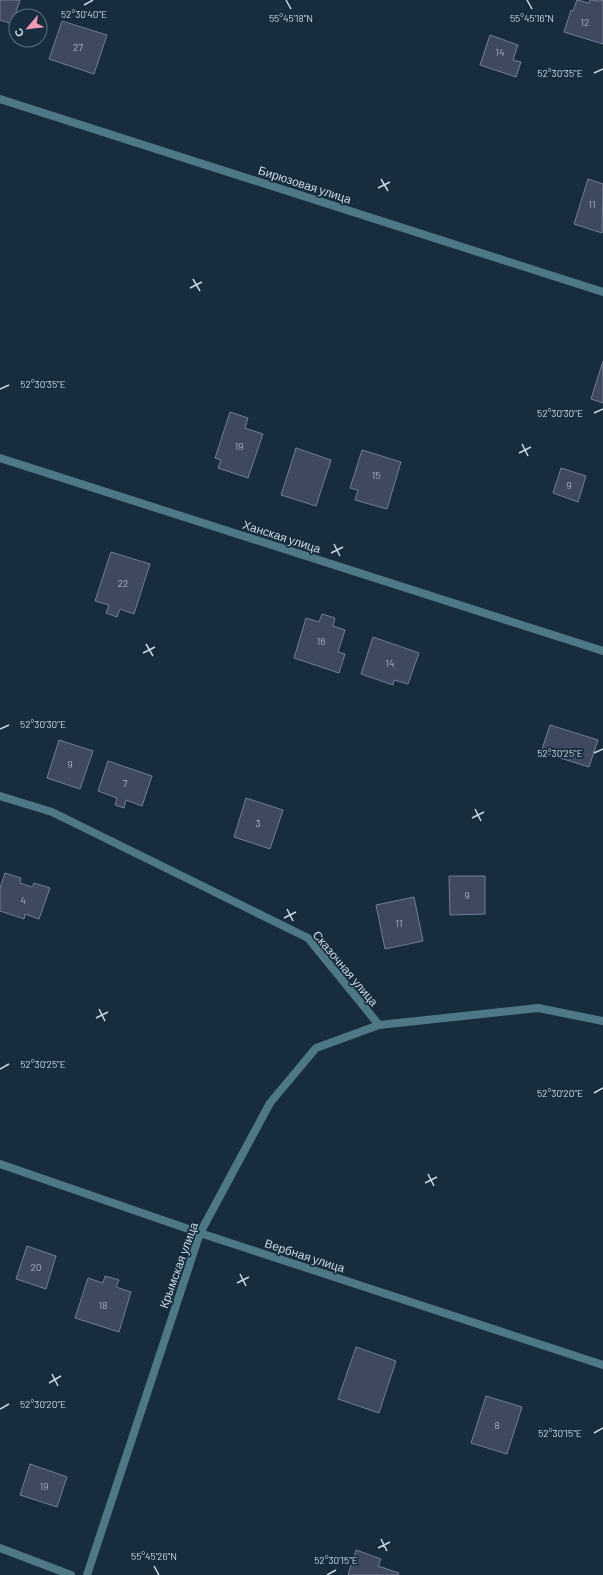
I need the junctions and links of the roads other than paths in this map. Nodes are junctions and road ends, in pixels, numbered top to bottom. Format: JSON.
{"nodes":[{"id":1,"x":0,"y":98,"type":"edge"},
{"id":2,"x":603,"y":292,"type":"edge"},
{"id":3,"x":0,"y":458,"type":"edge"},
{"id":4,"x":603,"y":651,"type":"edge"},
{"id":5,"x":0,"y":796,"type":"edge"},
{"id":6,"x":603,"y":1021,"type":"edge"},
{"id":7,"x":379,"y":1025,"type":"junction"},
{"id":8,"x":0,"y":1164,"type":"edge"},
{"id":9,"x":200,"y":1233,"type":"junction"},
{"id":10,"x":603,"y":1365,"type":"edge"},
{"id":11,"x":0,"y":1548,"type":"edge"},
{"id":12,"x":71,"y":1575,"type":"edge"},
{"id":13,"x":87,"y":1575,"type":"edge"}],
"edges":[{"from":1,"to":2,"type":"street","name":"Бирюзовая улица"},
{"from":3,"to":4,"type":"street","name":"Ханская улица"},
{"from":5,"to":7,"type":"street","name":"Сказочная улица"},
{"from":6,"to":7,"type":"street"},
{"from":7,"to":9,"type":"street","name":"Крымская улица"},
{"from":8,"to":9,"type":"street","name":"Вербная улица"},
{"from":9,"to":10,"type":"street","name":"Вербная улица"},
{"from":9,"to":13,"type":"street","name":"Крымская улица"},
{"from":11,"to":12,"type":"street"}]}
